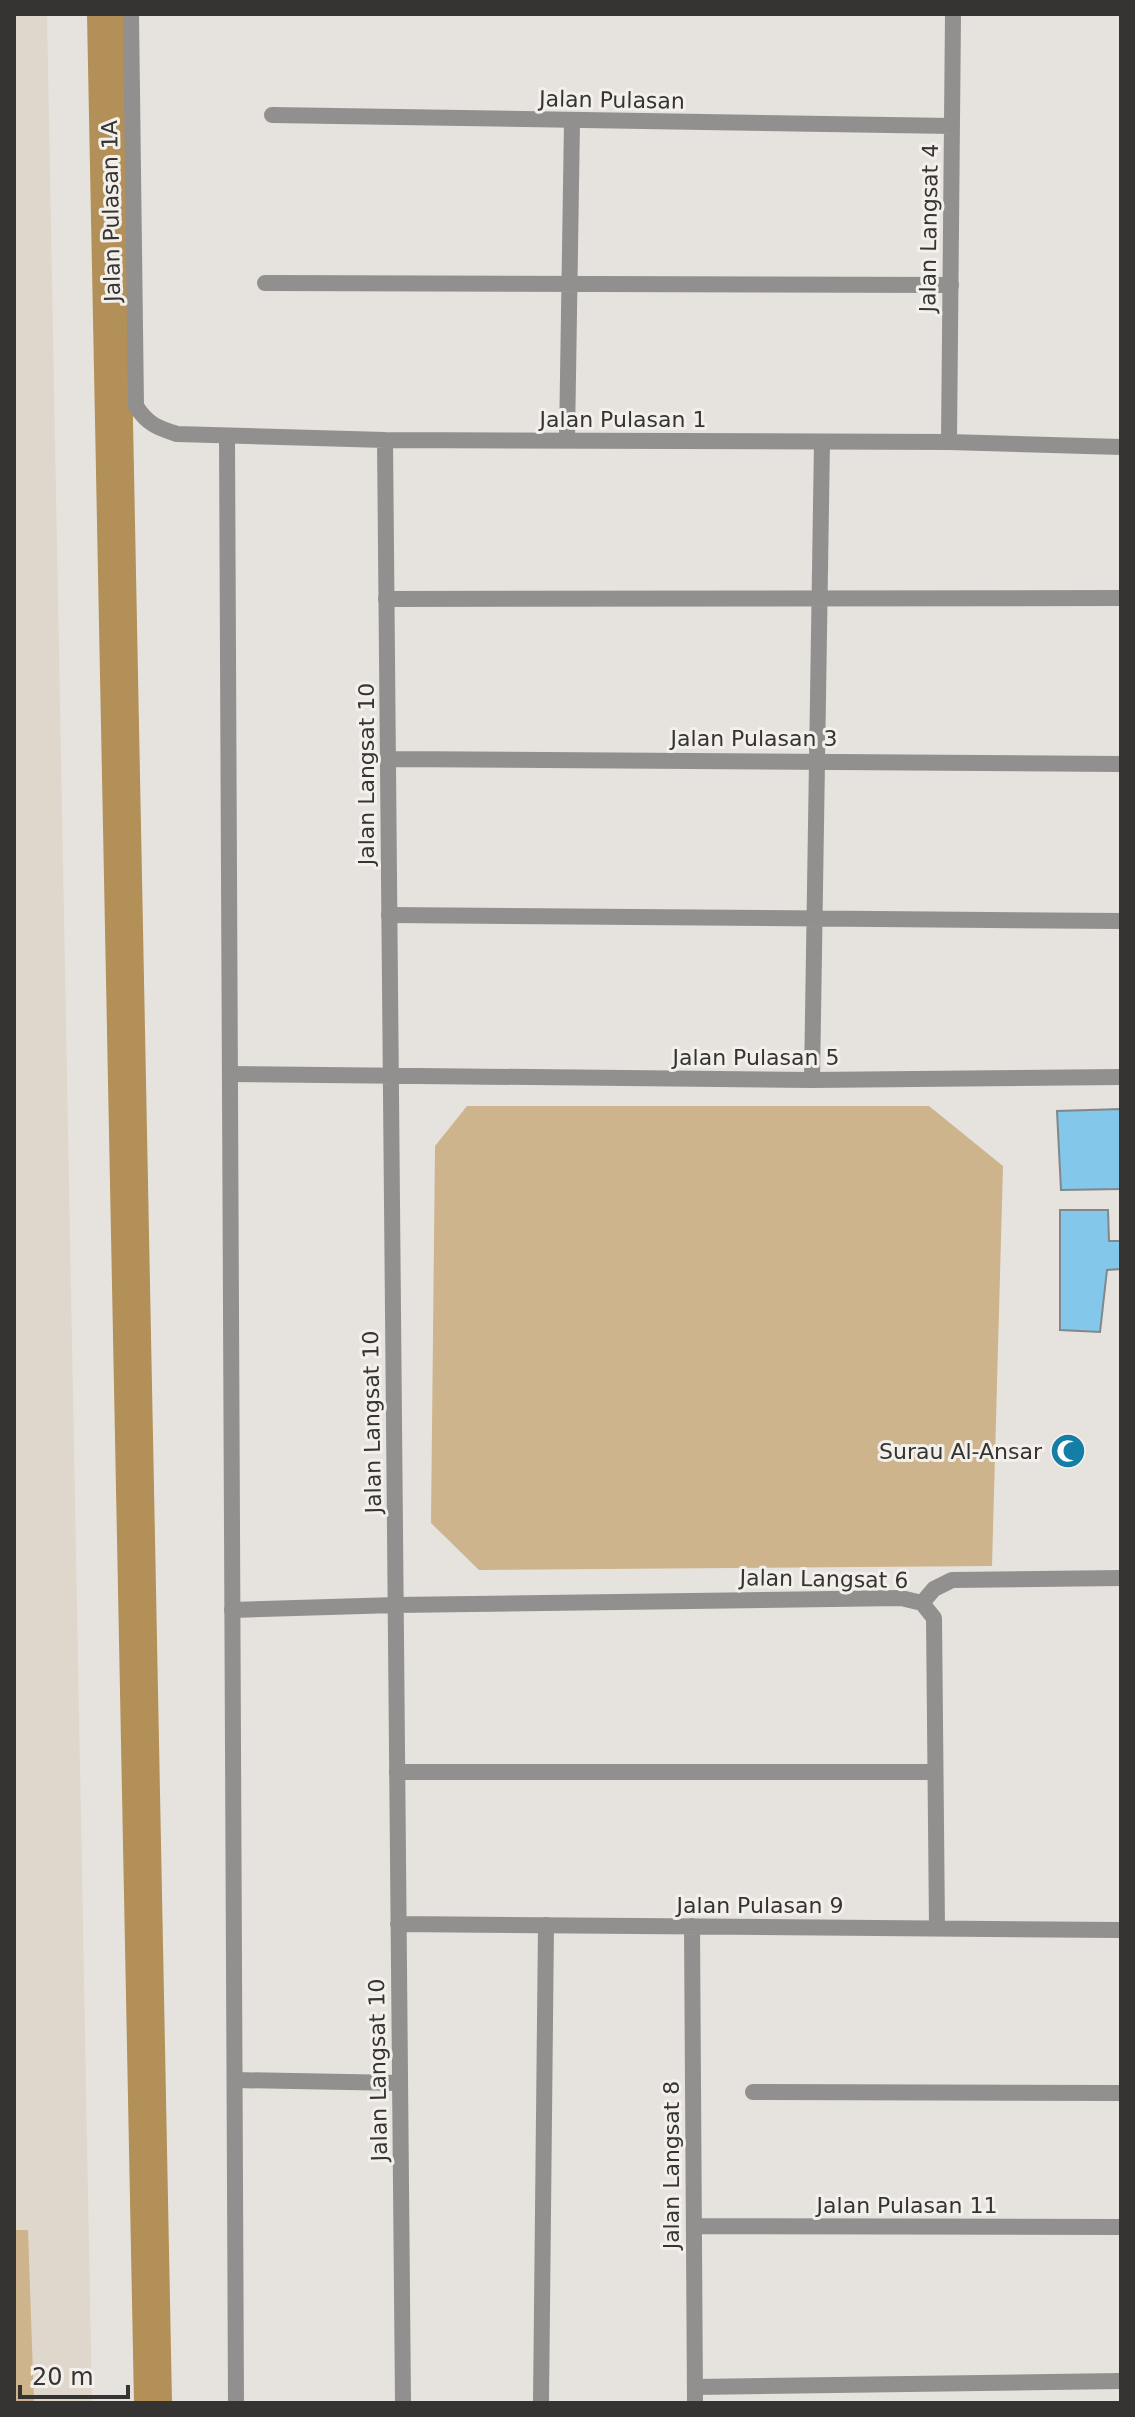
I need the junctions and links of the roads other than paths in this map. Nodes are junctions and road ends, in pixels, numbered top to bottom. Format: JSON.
{"nodes":[{"id":1,"x":131,"y":14,"type":"edge"},
{"id":2,"x":953,"y":14,"type":"edge"},
{"id":3,"x":272,"y":115,"type":"dead end"},
{"id":4,"x":572,"y":122,"type":"junction"},
{"id":5,"x":952,"y":126,"type":"junction"},
{"id":6,"x":265,"y":283,"type":"dead end"},
{"id":7,"x":570,"y":284,"type":"junction"},
{"id":8,"x":951,"y":285,"type":"junction"},
{"id":9,"x":136,"y":406,"type":"joint"},
{"id":10,"x":227,"y":437,"type":"junction"},
{"id":11,"x":385,"y":440,"type":"junction"},
{"id":12,"x":567,"y":440,"type":"junction"},
{"id":13,"x":822,"y":442,"type":"junction"},
{"id":14,"x":949,"y":442,"type":"junction"},
{"id":15,"x":1121,"y":447,"type":"edge"},
{"id":16,"x":1121,"y":598,"type":"edge"},
{"id":17,"x":386,"y":599,"type":"junction"},
{"id":18,"x":820,"y":599,"type":"junction"},
{"id":19,"x":388,"y":759,"type":"junction"},
{"id":20,"x":817,"y":760,"type":"junction"},
{"id":21,"x":1121,"y":764,"type":"edge"},
{"id":22,"x":389,"y":915,"type":"junction"},
{"id":23,"x":814,"y":919,"type":"junction"},
{"id":24,"x":1121,"y":921,"type":"edge"},
{"id":25,"x":230,"y":1074,"type":"junction"},
{"id":26,"x":390,"y":1077,"type":"junction"},
{"id":27,"x":1121,"y":1077,"type":"edge"},
{"id":28,"x":812,"y":1080,"type":"junction"},
{"id":29,"x":1121,"y":1578,"type":"edge"},
{"id":30,"x":922,"y":1603,"type":"junction"},
{"id":31,"x":396,"y":1605,"type":"junction"},
{"id":32,"x":232,"y":1610,"type":"junction"},
{"id":33,"x":397,"y":1772,"type":"junction"},
{"id":34,"x":935,"y":1772,"type":"junction"},
{"id":35,"x":398,"y":1924,"type":"junction"},
{"id":36,"x":546,"y":1925,"type":"junction"},
{"id":37,"x":692,"y":1926,"type":"junction"},
{"id":38,"x":937,"y":1928,"type":"junction"},
{"id":39,"x":1121,"y":1930,"type":"edge"},
{"id":40,"x":235,"y":2080,"type":"junction"},
{"id":41,"x":400,"y":2083,"type":"junction"},
{"id":42,"x":753,"y":2092,"type":"dead end"},
{"id":43,"x":1121,"y":2093,"type":"edge"},
{"id":44,"x":694,"y":2226,"type":"junction"},
{"id":45,"x":1121,"y":2227,"type":"edge"},
{"id":46,"x":1121,"y":2381,"type":"edge"},
{"id":47,"x":695,"y":2395,"type":"edge"},
{"id":48,"x":236,"y":2403,"type":"edge"},
{"id":49,"x":403,"y":2403,"type":"edge"},
{"id":50,"x":541,"y":2403,"type":"edge"}],
"edges":[{"from":1,"to":9,"type":"street","name":"Jalan Pulasan 1A"},
{"from":2,"to":5,"type":"street","name":"Jalan Langsat 4"},
{"from":3,"to":4,"type":"street","name":"Jalan Pulasan"},
{"from":4,"to":5,"type":"street","name":"Jalan Pulasan"},
{"from":4,"to":7,"type":"street"},
{"from":5,"to":8,"type":"street","name":"Jalan Langsat 4"},
{"from":6,"to":7,"type":"street"},
{"from":7,"to":8,"type":"street"},
{"from":7,"to":12,"type":"street"},
{"from":8,"to":14,"type":"street","name":"Jalan Langsat 4"},
{"from":9,"to":10,"type":"street","name":"Jalan Pulasan 1"},
{"from":10,"to":11,"type":"street","name":"Jalan Pulasan 1"},
{"from":10,"to":25,"type":"street"},
{"from":11,"to":12,"type":"street","name":"Jalan Pulasan 1"},
{"from":11,"to":17,"type":"street","name":"Jalan Langsat 10"},
{"from":12,"to":13,"type":"street","name":"Jalan Pulasan 1"},
{"from":13,"to":14,"type":"street","name":"Jalan Pulasan 1"},
{"from":13,"to":18,"type":"street"},
{"from":14,"to":15,"type":"street","name":"Jalan Pulasan 1"},
{"from":16,"to":18,"type":"street"},
{"from":17,"to":18,"type":"street"},
{"from":17,"to":19,"type":"street","name":"Jalan Langsat 10"},
{"from":18,"to":20,"type":"street"},
{"from":19,"to":20,"type":"street","name":"Jalan Pulasan 3"},
{"from":19,"to":22,"type":"street","name":"Jalan Langsat 10"},
{"from":20,"to":21,"type":"street","name":"Jalan Pulasan 3"},
{"from":20,"to":23,"type":"street"},
{"from":22,"to":23,"type":"street"},
{"from":22,"to":26,"type":"street","name":"Jalan Langsat 10"},
{"from":23,"to":24,"type":"street"},
{"from":23,"to":28,"type":"street"},
{"from":25,"to":26,"type":"street","name":"Jalan Pulasan 5"},
{"from":25,"to":32,"type":"street"},
{"from":26,"to":28,"type":"street","name":"Jalan Pulasan 5"},
{"from":26,"to":31,"type":"street","name":"Jalan Langsat 10"},
{"from":27,"to":28,"type":"street","name":"Jalan Pulasan 5"},
{"from":29,"to":30,"type":"street"},
{"from":30,"to":31,"type":"street","name":"Jalan Langsat 6"},
{"from":30,"to":34,"type":"street","name":"Jalan Langsat 6"},
{"from":31,"to":32,"type":"street","name":"Jalan Langsat 6"},
{"from":31,"to":33,"type":"street","name":"Jalan Langsat 10"},
{"from":32,"to":40,"type":"street"},
{"from":33,"to":34,"type":"street"},
{"from":33,"to":35,"type":"street","name":"Jalan Langsat 10"},
{"from":34,"to":38,"type":"street","name":"Jalan Langsat 6"},
{"from":35,"to":36,"type":"street","name":"Jalan Pulasan 9"},
{"from":35,"to":41,"type":"street","name":"Jalan Langsat 10"},
{"from":36,"to":37,"type":"street","name":"Jalan Pulasan 9"},
{"from":36,"to":50,"type":"street"},
{"from":37,"to":38,"type":"street","name":"Jalan Pulasan 9"},
{"from":37,"to":44,"type":"street","name":"Jalan Langsat 8"},
{"from":38,"to":39,"type":"street","name":"Jalan Pulasan 9"},
{"from":40,"to":41,"type":"street"},
{"from":40,"to":48,"type":"street"},
{"from":41,"to":49,"type":"street","name":"Jalan Langsat 10"},
{"from":42,"to":43,"type":"street"},
{"from":44,"to":45,"type":"street","name":"Jalan Pulasan 11"},
{"from":44,"to":47,"type":"street","name":"Jalan Langsat 8"},
{"from":46,"to":47,"type":"street"}]}
